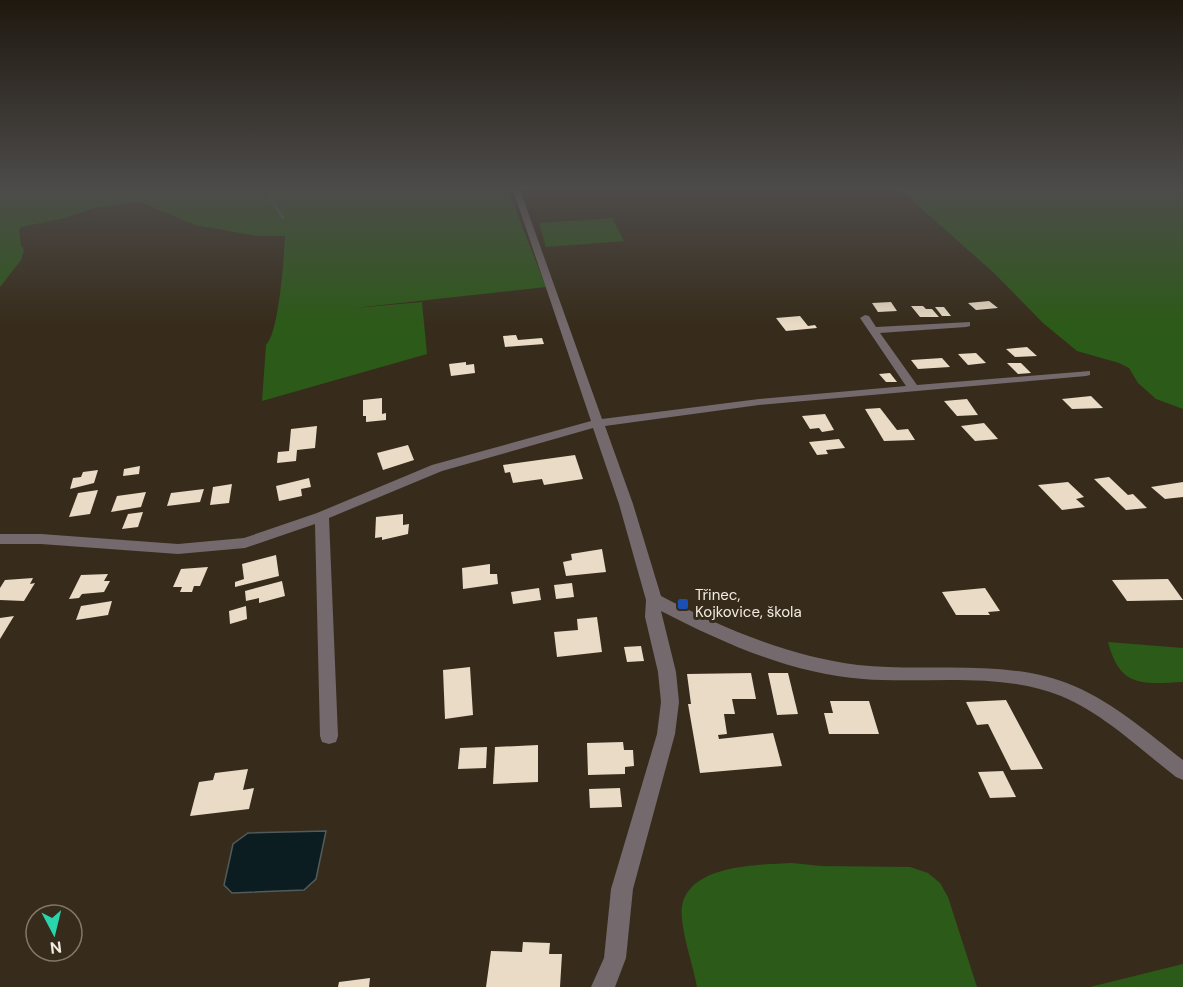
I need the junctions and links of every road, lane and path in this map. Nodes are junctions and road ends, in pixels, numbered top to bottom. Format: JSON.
{"nodes":[{"id":1,"x":531,"y":233,"type":"edge"},
{"id":2,"x":865,"y":318,"type":"dead end"},
{"id":3,"x":966,"y":324,"type":"dead end"},
{"id":4,"x":873,"y":330,"type":"junction"},
{"id":5,"x":1086,"y":373,"type":"dead end"},
{"id":6,"x":913,"y":387,"type":"junction"},
{"id":7,"x":597,"y":423,"type":"junction"},
{"id":8,"x":322,"y":516,"type":"junction"},
{"id":9,"x":0,"y":538,"type":"edge"},
{"id":10,"x":654,"y":600,"type":"junction"},
{"id":11,"x":329,"y":736,"type":"dead end"},
{"id":12,"x":1183,"y":771,"type":"edge"},
{"id":13,"x":603,"y":987,"type":"edge"}],
"edges":[{"from":1,"to":7,"type":"street"},
{"from":2,"to":4,"type":"street"},
{"from":3,"to":4,"type":"street"},
{"from":4,"to":6,"type":"street"},
{"from":5,"to":6,"type":"street"},
{"from":6,"to":7,"type":"street"},
{"from":7,"to":8,"type":"street"},
{"from":7,"to":10,"type":"street"},
{"from":8,"to":9,"type":"street"},
{"from":8,"to":11,"type":"street"},
{"from":10,"to":12,"type":"street"},
{"from":10,"to":13,"type":"street"}]}
